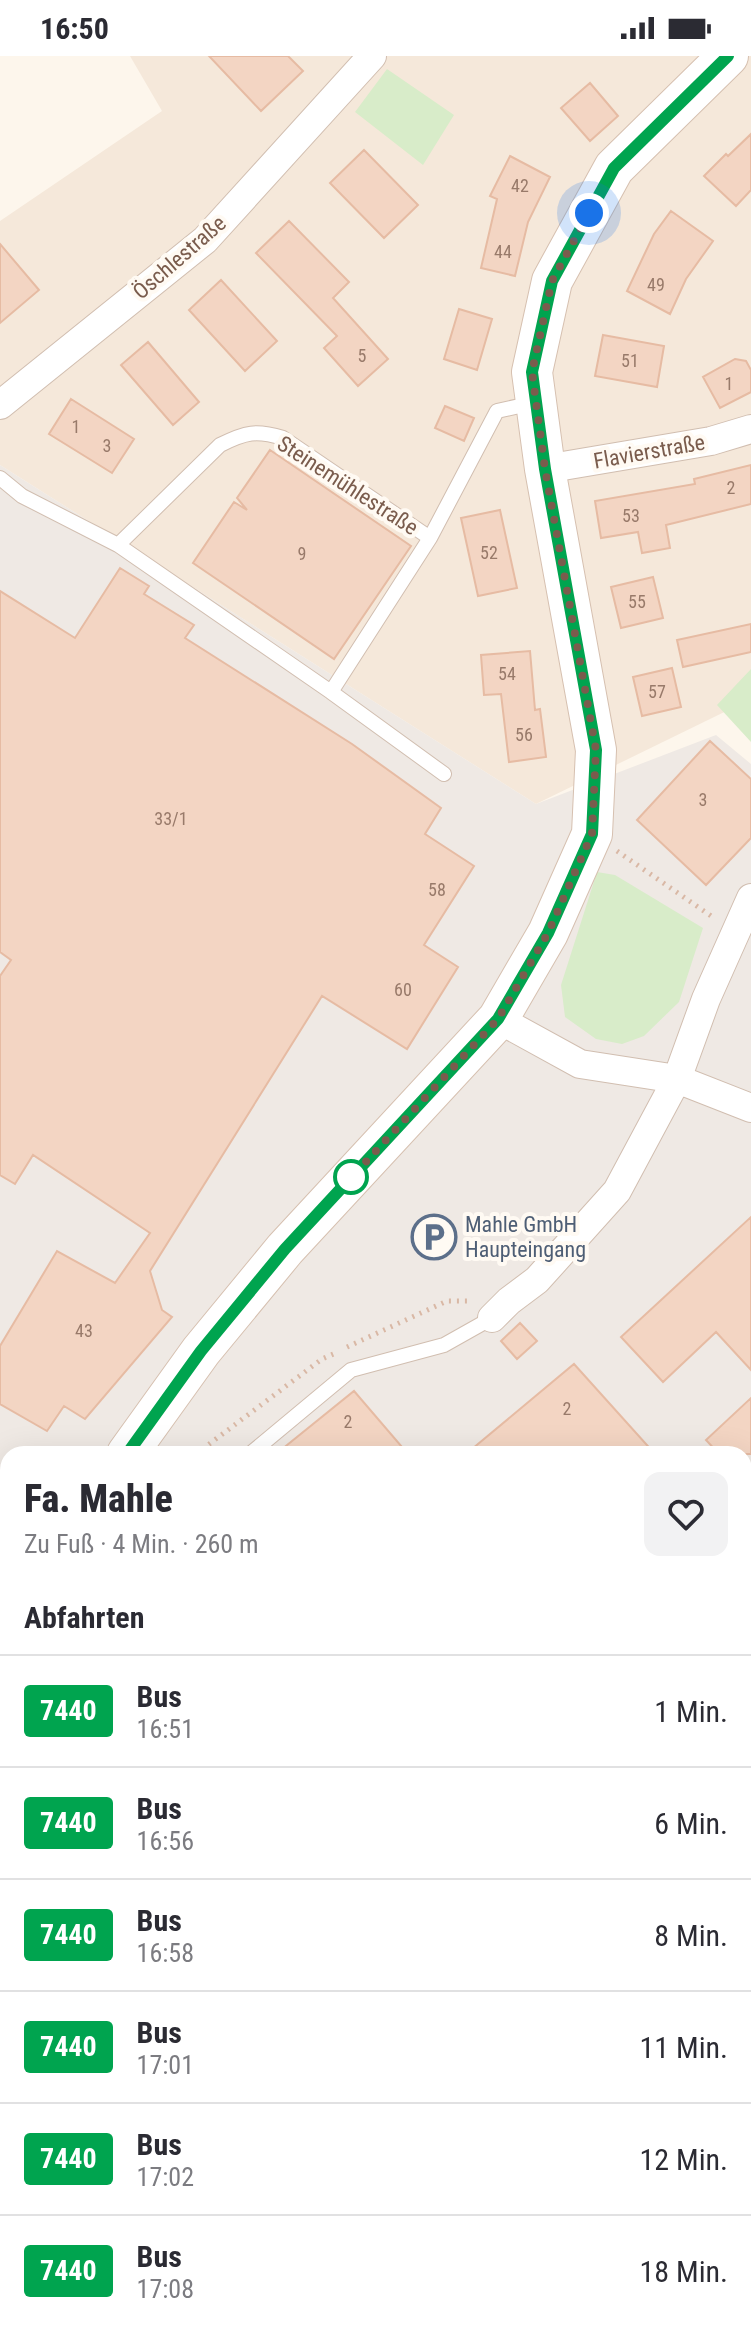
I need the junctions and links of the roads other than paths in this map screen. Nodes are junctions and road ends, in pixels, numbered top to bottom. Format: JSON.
{"nodes":[{"id":1,"x":372,"y":56,"type":"edge"},
{"id":2,"x":728,"y":56,"type":"edge"},
{"id":3,"x":536,"y":402,"type":"junction"},
{"id":4,"x":0,"y":405,"type":"edge"},
{"id":5,"x":751,"y":429,"type":"edge"},
{"id":6,"x":545,"y":469,"type":"junction"},
{"id":7,"x":0,"y":478,"type":"edge"},
{"id":8,"x":430,"y":538,"type":"junction"},
{"id":9,"x":118,"y":545,"type":"junction"},
{"id":10,"x":331,"y":692,"type":"junction"},
{"id":11,"x":444,"y":774,"type":"dead end"},
{"id":12,"x":751,"y":898,"type":"edge"},
{"id":13,"x":498,"y":1019,"type":"junction"},
{"id":14,"x":677,"y":1079,"type":"junction"},
{"id":15,"x":751,"y":1108,"type":"edge"},
{"id":16,"x":492,"y":1318,"type":"joint"},
{"id":17,"x":133,"y":1446,"type":"edge"},
{"id":18,"x":260,"y":1446,"type":"edge"}],
"edges":[{"from":1,"to":4,"type":"street","name":"Öschlestraße"},
{"from":2,"to":3,"type":"street"},
{"from":3,"to":6,"type":"street"},
{"from":3,"to":8,"type":"lane","name":"Steinemühlestraße"},
{"from":5,"to":6,"type":"street","name":"Flavierstraße"},
{"from":6,"to":13,"type":"street"},
{"from":7,"to":9,"type":"lane"},
{"from":8,"to":9,"type":"lane","name":"Steinemühlestraße"},
{"from":8,"to":10,"type":"lane","name":"Steinemühlestraße"},
{"from":9,"to":10,"type":"lane"},
{"from":10,"to":11,"type":"lane"},
{"from":12,"to":14,"type":"street"},
{"from":13,"to":14,"type":"street"},
{"from":13,"to":17,"type":"street"},
{"from":14,"to":15,"type":"street"},
{"from":14,"to":16,"type":"street"},
{"from":16,"to":18,"type":"lane"}]}
